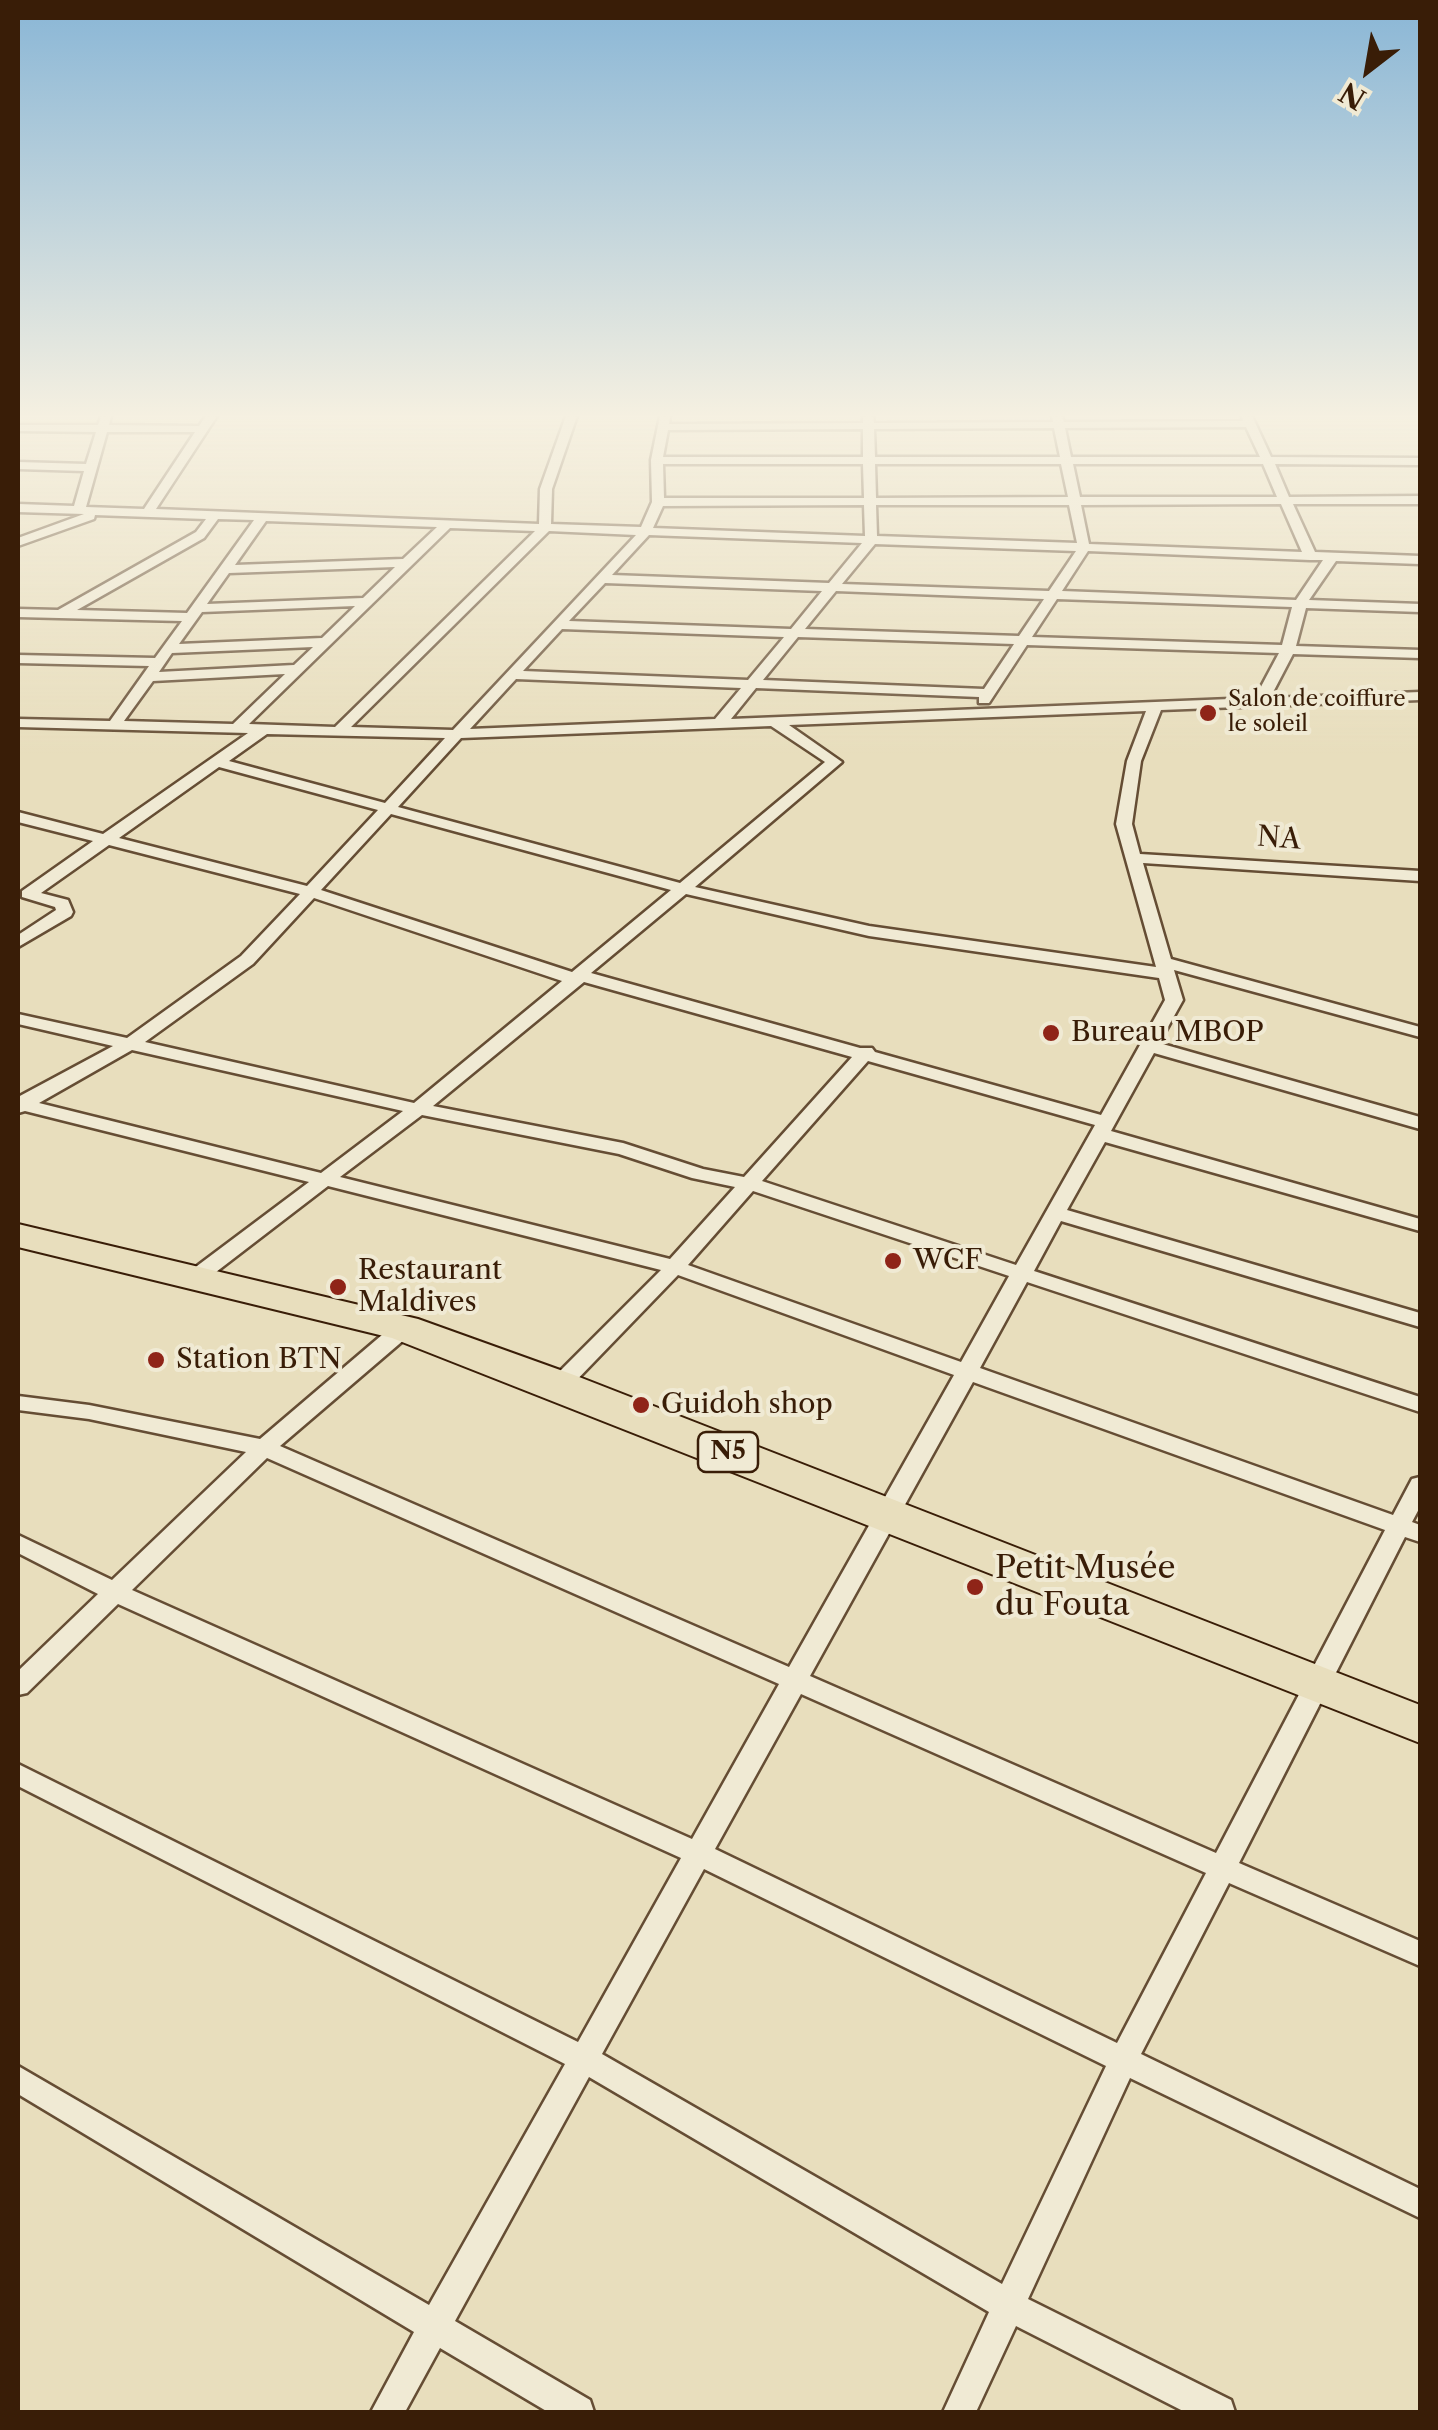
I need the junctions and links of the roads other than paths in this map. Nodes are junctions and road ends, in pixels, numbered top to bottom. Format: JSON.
{"nodes":[{"id":1,"x":53,"y":529,"type":"edge"},
{"id":2,"x":204,"y":529,"type":"edge"},
{"id":3,"x":254,"y":529,"type":"edge"},
{"id":4,"x":441,"y":529,"type":"edge"},
{"id":5,"x":544,"y":529,"type":"edge"},
{"id":6,"x":580,"y":529,"type":"edge"},
{"id":7,"x":871,"y":529,"type":"edge"},
{"id":8,"x":1080,"y":529,"type":"edge"},
{"id":9,"x":1298,"y":529,"type":"edge"},
{"id":10,"x":645,"y":532,"type":"junction"},
{"id":11,"x":872,"y":540,"type":"junction"},
{"id":12,"x":18,"y":542,"type":"edge"},
{"id":13,"x":1084,"y":548,"type":"junction"},
{"id":14,"x":1310,"y":556,"type":"junction"},
{"id":15,"x":1332,"y":557,"type":"junction"},
{"id":16,"x":1420,"y":560,"type":"edge"},
{"id":17,"x":407,"y":562,"type":"junction"},
{"id":18,"x":226,"y":569,"type":"junction"},
{"id":19,"x":601,"y":579,"type":"junction"},
{"id":20,"x":830,"y":588,"type":"junction"},
{"id":21,"x":1052,"y":596,"type":"junction"},
{"id":22,"x":366,"y":602,"type":"junction"},
{"id":23,"x":1300,"y":604,"type":"junction"},
{"id":24,"x":1420,"y":608,"type":"edge"},
{"id":25,"x":195,"y":612,"type":"junction"},
{"id":26,"x":18,"y":613,"type":"edge"},
{"id":27,"x":59,"y":615,"type":"junction"},
{"id":28,"x":558,"y":625,"type":"junction"},
{"id":29,"x":794,"y":633,"type":"junction"},
{"id":30,"x":1023,"y":641,"type":"junction"},
{"id":31,"x":324,"y":642,"type":"junction"},
{"id":32,"x":1288,"y":650,"type":"junction"},
{"id":33,"x":1420,"y":654,"type":"edge"},
{"id":34,"x":164,"y":656,"type":"junction"},
{"id":35,"x":18,"y":658,"type":"edge"},
{"id":36,"x":297,"y":669,"type":"junction"},
{"id":37,"x":510,"y":674,"type":"junction"},
{"id":38,"x":148,"y":678,"type":"junction"},
{"id":39,"x":752,"y":684,"type":"junction"},
{"id":40,"x":989,"y":693,"type":"junction"},
{"id":41,"x":1420,"y":696,"type":"edge"},
{"id":42,"x":1262,"y":699,"type":"junction"},
{"id":43,"x":1156,"y":705,"type":"junction"},
{"id":44,"x":976,"y":713,"type":"junction"},
{"id":45,"x":774,"y":721,"type":"junction"},
{"id":46,"x":18,"y":723,"type":"edge"},
{"id":47,"x":720,"y":723,"type":"junction"},
{"id":48,"x":42,"y":724,"type":"junction"},
{"id":49,"x":114,"y":726,"type":"junction"},
{"id":50,"x":236,"y":728,"type":"junction"},
{"id":51,"x":264,"y":729,"type":"junction"},
{"id":52,"x":339,"y":731,"type":"junction"},
{"id":53,"x":454,"y":734,"type":"junction"},
{"id":54,"x":18,"y":736,"type":"edge"},
{"id":55,"x":217,"y":762,"type":"junction"},
{"id":56,"x":385,"y":808,"type":"junction"},
{"id":57,"x":18,"y":817,"type":"edge"},
{"id":58,"x":106,"y":840,"type":"junction"},
{"id":59,"x":1134,"y":858,"type":"junction"},
{"id":60,"x":1420,"y":876,"type":"edge"},
{"id":61,"x":684,"y":890,"type":"junction"},
{"id":62,"x":309,"y":891,"type":"junction"},
{"id":63,"x":23,"y":892,"type":"edge"},
{"id":64,"x":22,"y":937,"type":"edge"},
{"id":65,"x":1165,"y":968,"type":"junction"},
{"id":66,"x":579,"y":978,"type":"junction"},
{"id":67,"x":18,"y":1019,"type":"edge"},
{"id":68,"x":1420,"y":1032,"type":"edge"},
{"id":69,"x":132,"y":1042,"type":"junction"},
{"id":70,"x":1149,"y":1046,"type":"junction"},
{"id":71,"x":866,"y":1052,"type":"junction"},
{"id":72,"x":19,"y":1105,"type":"edge"},
{"id":73,"x":418,"y":1110,"type":"junction"},
{"id":74,"x":1420,"y":1123,"type":"edge"},
{"id":75,"x":1103,"y":1128,"type":"junction"},
{"id":76,"x":322,"y":1179,"type":"junction"},
{"id":77,"x":750,"y":1184,"type":"junction"},
{"id":78,"x":1056,"y":1213,"type":"junction"},
{"id":79,"x":1420,"y":1226,"type":"edge"},
{"id":80,"x":18,"y":1236,"type":"edge"},
{"id":81,"x":675,"y":1267,"type":"junction"},
{"id":82,"x":1026,"y":1272,"type":"junction"},
{"id":83,"x":196,"y":1277,"type":"junction"},
{"id":84,"x":1420,"y":1320,"type":"edge"},
{"id":85,"x":404,"y":1328,"type":"junction"},
{"id":86,"x":970,"y":1371,"type":"junction"},
{"id":87,"x":558,"y":1385,"type":"junction"},
{"id":88,"x":18,"y":1403,"type":"edge"},
{"id":89,"x":1420,"y":1405,"type":"edge"},
{"id":90,"x":264,"y":1448,"type":"junction"},
{"id":91,"x":1420,"y":1484,"type":"edge"},
{"id":92,"x":887,"y":1514,"type":"junction"},
{"id":93,"x":1410,"y":1530,"type":"edge"},
{"id":94,"x":18,"y":1543,"type":"edge"},
{"id":95,"x":117,"y":1593,"type":"junction"},
{"id":96,"x":794,"y":1682,"type":"junction"},
{"id":97,"x":18,"y":1686,"type":"edge"},
{"id":98,"x":1320,"y":1686,"type":"junction"},
{"id":99,"x":1420,"y":1725,"type":"edge"},
{"id":100,"x":18,"y":1774,"type":"edge"},
{"id":101,"x":698,"y":1854,"type":"junction"},
{"id":102,"x":1222,"y":1868,"type":"junction"},
{"id":103,"x":1420,"y":1954,"type":"edge"},
{"id":104,"x":584,"y":2059,"type":"junction"},
{"id":105,"x":1123,"y":2061,"type":"junction"},
{"id":106,"x":18,"y":2079,"type":"edge"},
{"id":107,"x":1420,"y":2204,"type":"edge"},
{"id":108,"x":1008,"y":2305,"type":"junction"},
{"id":109,"x":434,"y":2327,"type":"junction"},
{"id":110,"x":387,"y":2412,"type":"edge"},
{"id":111,"x":578,"y":2412,"type":"edge"},
{"id":112,"x":959,"y":2412,"type":"edge"},
{"id":113,"x":1219,"y":2412,"type":"edge"}],
"edges":[{"from":1,"to":12,"type":"street"},
{"from":2,"to":27,"type":"street"},
{"from":3,"to":18,"type":"street"},
{"from":4,"to":17,"type":"street"},
{"from":5,"to":52,"type":"street"},
{"from":6,"to":10,"type":"street"},
{"from":7,"to":11,"type":"street"},
{"from":8,"to":13,"type":"street"},
{"from":9,"to":14,"type":"street"},
{"from":10,"to":11,"type":"street"},
{"from":10,"to":19,"type":"street"},
{"from":11,"to":13,"type":"street"},
{"from":11,"to":20,"type":"street"},
{"from":13,"to":14,"type":"street"},
{"from":13,"to":21,"type":"street"},
{"from":14,"to":15,"type":"street"},
{"from":15,"to":16,"type":"street"},
{"from":15,"to":23,"type":"street"},
{"from":17,"to":18,"type":"street"},
{"from":17,"to":22,"type":"street"},
{"from":18,"to":25,"type":"street"},
{"from":19,"to":20,"type":"street"},
{"from":19,"to":28,"type":"street"},
{"from":20,"to":21,"type":"street"},
{"from":20,"to":29,"type":"street"},
{"from":21,"to":23,"type":"street"},
{"from":21,"to":30,"type":"street"},
{"from":22,"to":25,"type":"street"},
{"from":22,"to":31,"type":"street"},
{"from":23,"to":24,"type":"street"},
{"from":23,"to":32,"type":"street"},
{"from":25,"to":27,"type":"street"},
{"from":25,"to":34,"type":"street"},
{"from":26,"to":27,"type":"street"},
{"from":28,"to":29,"type":"street"},
{"from":28,"to":37,"type":"street"},
{"from":29,"to":30,"type":"street"},
{"from":29,"to":39,"type":"street"},
{"from":30,"to":32,"type":"street"},
{"from":30,"to":40,"type":"street"},
{"from":31,"to":34,"type":"street"},
{"from":31,"to":36,"type":"street"},
{"from":32,"to":33,"type":"street"},
{"from":32,"to":42,"type":"street"},
{"from":34,"to":35,"type":"street"},
{"from":34,"to":38,"type":"street"},
{"from":36,"to":38,"type":"street"},
{"from":36,"to":50,"type":"street"},
{"from":37,"to":39,"type":"street"},
{"from":37,"to":53,"type":"street"},
{"from":38,"to":49,"type":"street"},
{"from":39,"to":40,"type":"street"},
{"from":39,"to":47,"type":"street"},
{"from":40,"to":44,"type":"street"},
{"from":41,"to":42,"type":"street"},
{"from":42,"to":43,"type":"street"},
{"from":43,"to":44,"type":"street"},
{"from":43,"to":59,"type":"street"},
{"from":44,"to":45,"type":"street"},
{"from":45,"to":47,"type":"street"},
{"from":45,"to":61,"type":"street"},
{"from":46,"to":48,"type":"street"},
{"from":47,"to":53,"type":"street"},
{"from":48,"to":49,"type":"street"},
{"from":48,"to":54,"type":"street"},
{"from":49,"to":50,"type":"street"},
{"from":50,"to":51,"type":"street"},
{"from":51,"to":52,"type":"street"},
{"from":51,"to":55,"type":"street"},
{"from":52,"to":53,"type":"street"},
{"from":53,"to":56,"type":"street"},
{"from":55,"to":56,"type":"street"},
{"from":55,"to":58,"type":"street"},
{"from":56,"to":61,"type":"street"},
{"from":56,"to":62,"type":"street"},
{"from":57,"to":58,"type":"street"},
{"from":58,"to":62,"type":"street"},
{"from":58,"to":63,"type":"street"},
{"from":59,"to":60,"type":"street","name":"NA"},
{"from":59,"to":65,"type":"street"},
{"from":61,"to":65,"type":"street"},
{"from":61,"to":66,"type":"street"},
{"from":62,"to":66,"type":"street"},
{"from":62,"to":69,"type":"street"},
{"from":63,"to":64,"type":"street"},
{"from":65,"to":68,"type":"street"},
{"from":65,"to":70,"type":"street"},
{"from":66,"to":71,"type":"street"},
{"from":66,"to":73,"type":"street"},
{"from":67,"to":69,"type":"street"},
{"from":69,"to":72,"type":"street"},
{"from":69,"to":73,"type":"street"},
{"from":70,"to":74,"type":"street"},
{"from":70,"to":75,"type":"street"},
{"from":71,"to":75,"type":"street"},
{"from":71,"to":77,"type":"street"},
{"from":72,"to":76,"type":"street"},
{"from":73,"to":76,"type":"street"},
{"from":73,"to":77,"type":"street"},
{"from":75,"to":78,"type":"street"},
{"from":75,"to":79,"type":"street"},
{"from":76,"to":81,"type":"street"},
{"from":76,"to":83,"type":"street"},
{"from":77,"to":81,"type":"street"},
{"from":77,"to":82,"type":"street"},
{"from":78,"to":82,"type":"street"},
{"from":78,"to":84,"type":"street"},
{"from":80,"to":83,"type":"highway","number":"N5"},
{"from":81,"to":86,"type":"street"},
{"from":81,"to":87,"type":"street"},
{"from":82,"to":86,"type":"street"},
{"from":82,"to":89,"type":"street"},
{"from":83,"to":85,"type":"highway","number":"N5"},
{"from":85,"to":87,"type":"highway","number":"N5"},
{"from":85,"to":90,"type":"street"},
{"from":86,"to":92,"type":"street"},
{"from":86,"to":93,"type":"street"},
{"from":87,"to":92,"type":"highway","number":"N5"},
{"from":88,"to":90,"type":"street"},
{"from":90,"to":95,"type":"street"},
{"from":90,"to":96,"type":"street"},
{"from":91,"to":93,"type":"street"},
{"from":92,"to":96,"type":"street"},
{"from":92,"to":98,"type":"highway","number":"N5"},
{"from":93,"to":98,"type":"street"},
{"from":94,"to":95,"type":"street"},
{"from":95,"to":97,"type":"street"},
{"from":95,"to":101,"type":"street"},
{"from":96,"to":101,"type":"street"},
{"from":96,"to":102,"type":"street"},
{"from":98,"to":99,"type":"highway","number":"N5"},
{"from":98,"to":102,"type":"street"},
{"from":100,"to":104,"type":"street"},
{"from":101,"to":104,"type":"street"},
{"from":101,"to":105,"type":"street"},
{"from":102,"to":103,"type":"street"},
{"from":102,"to":105,"type":"street"},
{"from":104,"to":108,"type":"street"},
{"from":104,"to":109,"type":"street"},
{"from":105,"to":107,"type":"street"},
{"from":105,"to":108,"type":"street"},
{"from":106,"to":109,"type":"street"},
{"from":108,"to":112,"type":"street"},
{"from":108,"to":113,"type":"street"},
{"from":109,"to":110,"type":"street"},
{"from":109,"to":111,"type":"street"}]}
